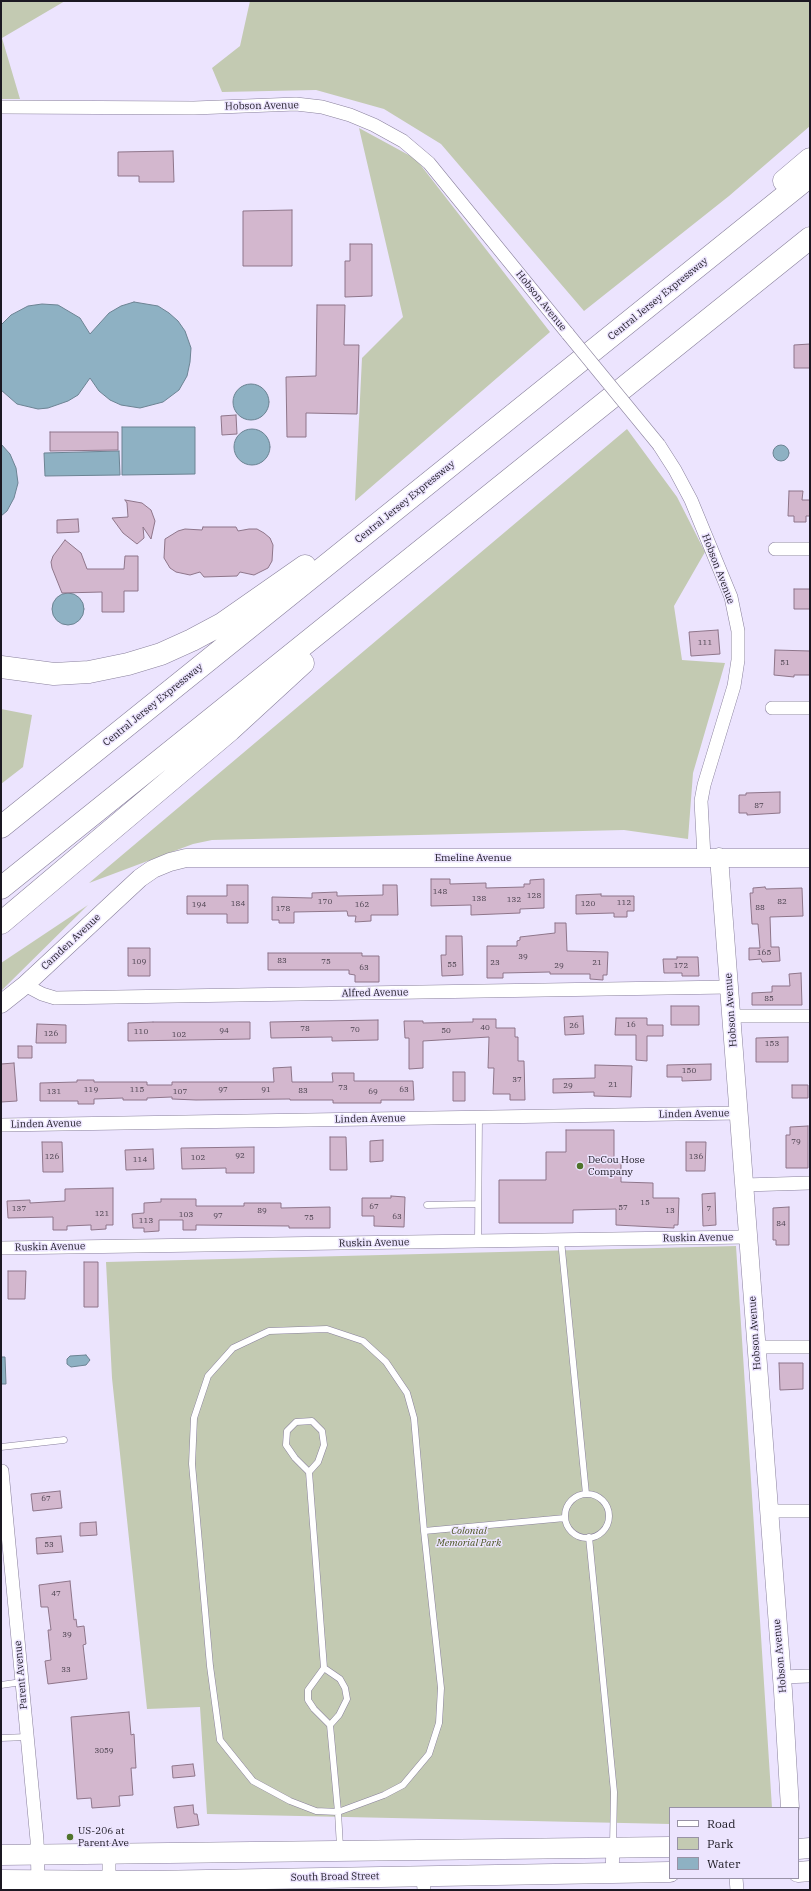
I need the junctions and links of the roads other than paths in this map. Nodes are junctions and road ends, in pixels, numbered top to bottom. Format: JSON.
{"nodes":[{"id":1,"x":1,"y":107,"type":"edge"},
{"id":2,"x":810,"y":159,"type":"edge"},
{"id":3,"x":810,"y":176,"type":"edge"},
{"id":4,"x":810,"y":238,"type":"edge"},
{"id":5,"x":603,"y":343,"type":"junction"},
{"id":6,"x":477,"y":444,"type":"junction"},
{"id":7,"x":443,"y":532,"type":"junction"},
{"id":8,"x":775,"y":549,"type":"dead end"},
{"id":9,"x":810,"y":549,"type":"edge"},
{"id":10,"x":1,"y":667,"type":"edge"},
{"id":11,"x":772,"y":708,"type":"dead end"},
{"id":12,"x":810,"y":708,"type":"edge"},
{"id":13,"x":1,"y":828,"type":"edge"},
{"id":14,"x":712,"y":857,"type":"junction"},
{"id":15,"x":810,"y":858,"type":"edge"},
{"id":16,"x":140,"y":878,"type":"joint"},
{"id":17,"x":1,"y":888,"type":"edge"},
{"id":18,"x":1,"y":923,"type":"edge"},
{"id":19,"x":24,"y":985,"type":"junction"},
{"id":20,"x":729,"y":987,"type":"junction"},
{"id":21,"x":1,"y":1004,"type":"edge"},
{"id":22,"x":731,"y":1016,"type":"junction"},
{"id":23,"x":810,"y":1016,"type":"edge"},
{"id":24,"x":738,"y":1113,"type":"junction"},
{"id":25,"x":479,"y":1117,"type":"junction"},
{"id":26,"x":1,"y":1125,"type":"edge"},
{"id":27,"x":810,"y":1183,"type":"edge"},
{"id":28,"x":744,"y":1185,"type":"junction"},
{"id":29,"x":478,"y":1204,"type":"junction"},
{"id":30,"x":427,"y":1205,"type":"dead end"},
{"id":31,"x":748,"y":1238,"type":"junction"},
{"id":32,"x":561,"y":1240,"type":"junction"},
{"id":33,"x":478,"y":1241,"type":"junction"},
{"id":34,"x":1,"y":1248,"type":"edge"},
{"id":35,"x":756,"y":1347,"type":"junction"},
{"id":36,"x":810,"y":1347,"type":"edge"},
{"id":37,"x":64,"y":1440,"type":"dead end"},
{"id":38,"x":1,"y":1447,"type":"edge"},
{"id":39,"x":1,"y":1471,"type":"edge"},
{"id":40,"x":309,"y":1472,"type":"junction"},
{"id":41,"x":586,"y":1494,"type":"junction"},
{"id":42,"x":769,"y":1511,"type":"junction"},
{"id":43,"x":810,"y":1511,"type":"edge"},
{"id":44,"x":565,"y":1518,"type":"junction"},
{"id":45,"x":424,"y":1531,"type":"junction"},
{"id":46,"x":589,"y":1537,"type":"junction"},
{"id":47,"x":324,"y":1668,"type":"junction"},
{"id":48,"x":781,"y":1676,"type":"junction"},
{"id":49,"x":810,"y":1676,"type":"edge"},
{"id":50,"x":22,"y":1682,"type":"junction"},
{"id":51,"x":1,"y":1685,"type":"edge"},
{"id":52,"x":330,"y":1726,"type":"junction"},
{"id":53,"x":27,"y":1737,"type":"junction"},
{"id":54,"x":1,"y":1738,"type":"edge"},
{"id":55,"x":790,"y":1807,"type":"edge"},
{"id":56,"x":338,"y":1812,"type":"junction"},
{"id":57,"x":613,"y":1848,"type":"junction"},
{"id":58,"x":669,"y":1848,"type":"edge"},
{"id":59,"x":810,"y":1848,"type":"edge"},
{"id":60,"x":799,"y":1849,"type":"edge"},
{"id":61,"x":340,"y":1852,"type":"junction"},
{"id":62,"x":37,"y":1854,"type":"junction"},
{"id":63,"x":1,"y":1855,"type":"edge"},
{"id":64,"x":109,"y":1855,"type":"junction"},
{"id":65,"x":669,"y":1872,"type":"edge"},
{"id":66,"x":799,"y":1872,"type":"edge"},
{"id":67,"x":810,"y":1872,"type":"edge"},
{"id":68,"x":612,"y":1873,"type":"junction"},
{"id":69,"x":736,"y":1879,"type":"edge"},
{"id":70,"x":1,"y":1880,"type":"edge"},
{"id":71,"x":38,"y":1880,"type":"junction"},
{"id":72,"x":424,"y":1883,"type":"edge"},
{"id":73,"x":109,"y":1885,"type":"edge"},
{"id":74,"x":149,"y":1885,"type":"edge"},
{"id":75,"x":737,"y":1890,"type":"edge"}],
"edges":[{"from":1,"to":14,"type":"street","name":"Hobson Avenue","bridge":true},
{"from":2,"to":5,"type":"highway"},
{"from":3,"to":5,"type":"highway","name":"Central Jersey Expressway"},
{"from":4,"to":7,"type":"highway"},
{"from":5,"to":6,"type":"highway","name":"Central Jersey Expressway"},
{"from":6,"to":10,"type":"highway"},
{"from":6,"to":13,"type":"highway","name":"Central Jersey Expressway"},
{"from":7,"to":17,"type":"highway"},
{"from":7,"to":18,"type":"highway"},
{"from":8,"to":9,"type":"street"},
{"from":11,"to":12,"type":"street"},
{"from":14,"to":15,"type":"street","name":"Emeline Avenue"},
{"from":14,"to":16,"type":"street","name":"Emeline Avenue"},
{"from":14,"to":20,"type":"street","name":"Hobson Avenue"},
{"from":16,"to":19,"type":"street","name":"Camden Avenue"},
{"from":19,"to":20,"type":"street","name":"Alfred Avenue"},
{"from":19,"to":21,"type":"street","name":"Camden Avenue"},
{"from":20,"to":22,"type":"street","name":"Hobson Avenue"},
{"from":22,"to":23,"type":"street"},
{"from":22,"to":24,"type":"street","name":"Hobson Avenue"},
{"from":24,"to":25,"type":"street","name":"Linden Avenue"},
{"from":24,"to":28,"type":"street","name":"Hobson Avenue"},
{"from":25,"to":26,"type":"street","name":"Linden Avenue"},
{"from":25,"to":29,"type":"lane"},
{"from":27,"to":28,"type":"street"},
{"from":28,"to":31,"type":"street","name":"Hobson Avenue"},
{"from":29,"to":30,"type":"lane"},
{"from":29,"to":33,"type":"lane"},
{"from":31,"to":32,"type":"street","name":"Ruskin Avenue"},
{"from":31,"to":35,"type":"street","name":"Hobson Avenue"},
{"from":32,"to":33,"type":"street","name":"Ruskin Avenue"},
{"from":32,"to":41,"type":"lane"},
{"from":33,"to":34,"type":"street","name":"Ruskin Avenue"},
{"from":35,"to":36,"type":"street"},
{"from":35,"to":42,"type":"street","name":"Hobson Avenue"},
{"from":37,"to":38,"type":"lane"},
{"from":39,"to":50,"type":"street","name":"Parent Avenue"},
{"from":40,"to":40,"type":"lane"},
{"from":40,"to":47,"type":"lane"},
{"from":41,"to":44,"type":"lane"},
{"from":41,"to":46,"type":"lane"},
{"from":42,"to":43,"type":"street"},
{"from":42,"to":48,"type":"street","name":"Hobson Avenue"},
{"from":44,"to":45,"type":"lane"},
{"from":44,"to":46,"type":"lane"},
{"from":45,"to":56,"type":"lane"},
{"from":45,"to":56,"type":"lane"},
{"from":46,"to":57,"type":"lane"},
{"from":47,"to":52,"type":"lane"},
{"from":47,"to":52,"type":"lane"},
{"from":48,"to":49,"type":"street"},
{"from":48,"to":55,"type":"street","name":"Hobson Avenue"},
{"from":50,"to":51,"type":"lane"},
{"from":50,"to":53,"type":"street","name":"Parent Avenue"},
{"from":52,"to":56,"type":"lane"},
{"from":53,"to":54,"type":"lane"},
{"from":53,"to":62,"type":"street","name":"Parent Avenue"},
{"from":56,"to":61,"type":"lane"},
{"from":57,"to":58,"type":"main road"},
{"from":57,"to":61,"type":"main road"},
{"from":57,"to":68,"type":"street"},
{"from":59,"to":60,"type":"main road"},
{"from":61,"to":64,"type":"main road"},
{"from":62,"to":63,"type":"main road"},
{"from":62,"to":64,"type":"main road"},
{"from":62,"to":71,"type":"street","name":"Parent Avenue"},
{"from":64,"to":73,"type":"street"},
{"from":65,"to":68,"type":"main road","name":"South Broad Street"},
{"from":66,"to":67,"type":"main road"},
{"from":68,"to":72,"type":"main road","name":"South Broad Street"},
{"from":69,"to":75,"type":"street"},
{"from":70,"to":71,"type":"main road","name":"South Broad Street"},
{"from":71,"to":73,"type":"main road","name":"South Broad Street"},
{"from":72,"to":74,"type":"main road","name":"South Broad Street"},
{"from":73,"to":74,"type":"main road","name":"South Broad Street"}]}
